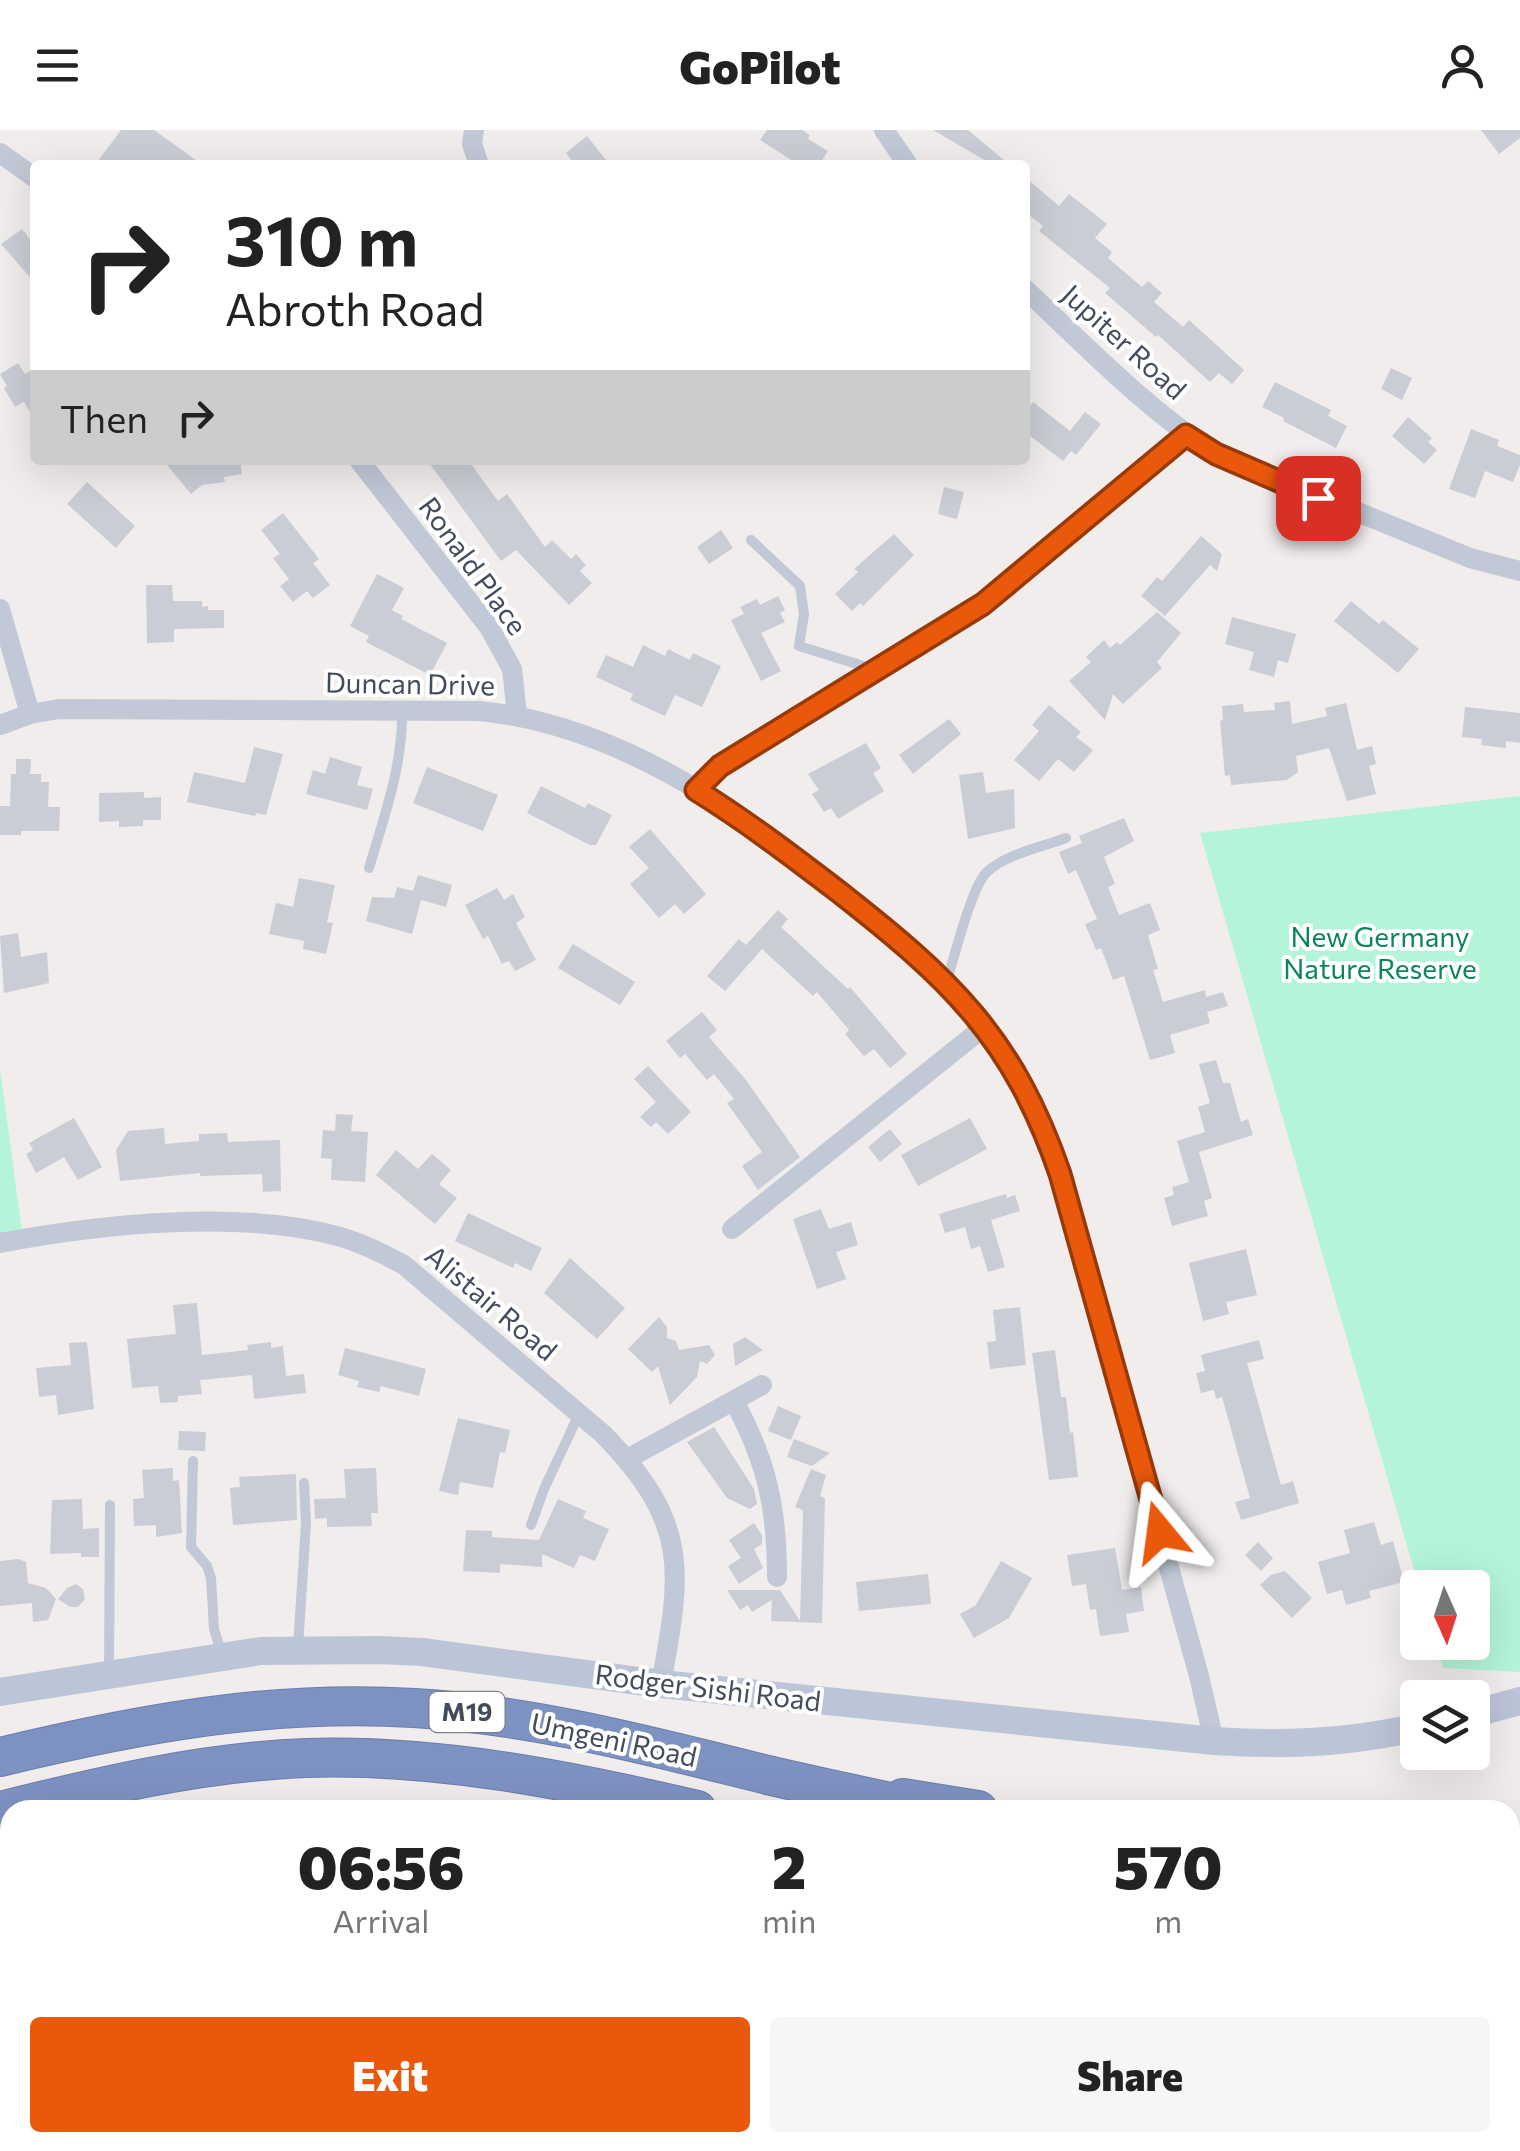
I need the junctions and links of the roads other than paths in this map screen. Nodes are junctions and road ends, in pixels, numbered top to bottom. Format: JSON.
{"nodes":[{"id":1,"x":474,"y":130,"type":"edge"},
{"id":2,"x":884,"y":130,"type":"edge"},
{"id":3,"x":0,"y":153,"type":"edge"},
{"id":4,"x":477,"y":160,"type":"edge"},
{"id":5,"x":905,"y":160,"type":"edge"},
{"id":6,"x":30,"y":174,"type":"edge"},
{"id":7,"x":1030,"y":294,"type":"edge"},
{"id":8,"x":1186,"y":435,"type":"junction"},
{"id":9,"x":363,"y":465,"type":"edge"},
{"id":10,"x":751,"y":540,"type":"dead end"},
{"id":11,"x":1520,"y":571,"type":"edge"},
{"id":12,"x":0,"y":609,"type":"edge"},
{"id":13,"x":878,"y":670,"type":"junction"},
{"id":14,"x":402,"y":710,"type":"junction"},
{"id":15,"x":30,"y":714,"type":"junction"},
{"id":16,"x":517,"y":714,"type":"junction"},
{"id":17,"x":0,"y":726,"type":"edge"},
{"id":18,"x":696,"y":790,"type":"junction"},
{"id":19,"x":1066,"y":838,"type":"dead end"},
{"id":20,"x":369,"y":868,"type":"dead end"},
{"id":21,"x":946,"y":982,"type":"junction"},
{"id":22,"x":984,"y":1027,"type":"junction"},
{"id":23,"x":732,"y":1229,"type":"dead end"},
{"id":24,"x":0,"y":1243,"type":"edge"},
{"id":25,"x":762,"y":1385,"type":"dead end"},
{"id":26,"x":734,"y":1401,"type":"junction"},
{"id":27,"x":579,"y":1413,"type":"junction"},
{"id":28,"x":627,"y":1459,"type":"junction"},
{"id":29,"x":193,"y":1461,"type":"dead end"},
{"id":30,"x":304,"y":1484,"type":"dead end"},
{"id":31,"x":110,"y":1506,"type":"dead end"},
{"id":32,"x":531,"y":1525,"type":"dead end"},
{"id":33,"x":778,"y":1577,"type":"dead end"},
{"id":34,"x":298,"y":1648,"type":"junction"},
{"id":35,"x":222,"y":1656,"type":"junction"},
{"id":36,"x":109,"y":1674,"type":"junction"},
{"id":37,"x":661,"y":1684,"type":"junction"},
{"id":38,"x":0,"y":1692,"type":"edge"},
{"id":39,"x":1520,"y":1701,"type":"edge"},
{"id":40,"x":1490,"y":1709,"type":"edge"},
{"id":41,"x":1400,"y":1732,"type":"edge"},
{"id":42,"x":1214,"y":1742,"type":"junction"},
{"id":43,"x":0,"y":1758,"type":"edge"},
{"id":44,"x":777,"y":1777,"type":"junction"},
{"id":45,"x":45,"y":1800,"type":"edge"},
{"id":46,"x":648,"y":1800,"type":"edge"},
{"id":47,"x":882,"y":1800,"type":"edge"},
{"id":48,"x":917,"y":1800,"type":"edge"}],
"edges":[{"from":1,"to":4,"type":"street"},
{"from":2,"to":5,"type":"street"},
{"from":3,"to":6,"type":"street"},
{"from":7,"to":8,"type":"street","name":"Jupiter Road"},
{"from":8,"to":11,"type":"street","name":"Jupiter Road"},
{"from":8,"to":13,"type":"street"},
{"from":9,"to":16,"type":"street","name":"Ronald Place"},
{"from":10,"to":13,"type":"lane"},
{"from":12,"to":15,"type":"street"},
{"from":13,"to":18,"type":"street"},
{"from":14,"to":15,"type":"street","name":"Duncan Drive"},
{"from":14,"to":16,"type":"street","name":"Duncan Drive"},
{"from":14,"to":20,"type":"lane"},
{"from":15,"to":17,"type":"street","name":"Duncan Drive"},
{"from":16,"to":18,"type":"street","name":"Duncan Drive"},
{"from":18,"to":21,"type":"street","name":"Duncan Drive"},
{"from":19,"to":21,"type":"lane"},
{"from":21,"to":22,"type":"street","name":"Duncan Drive"},
{"from":22,"to":23,"type":"street"},
{"from":22,"to":42,"type":"street","name":"Duncan Drive"},
{"from":24,"to":27,"type":"street","name":"Alistair Road"},
{"from":25,"to":26,"type":"street"},
{"from":26,"to":28,"type":"street"},
{"from":26,"to":33,"type":"street"},
{"from":27,"to":28,"type":"street","name":"Alistair Road"},
{"from":27,"to":32,"type":"lane"},
{"from":28,"to":37,"type":"street","name":"Alistair Road"},
{"from":29,"to":35,"type":"lane"},
{"from":30,"to":34,"type":"lane"},
{"from":31,"to":36,"type":"lane"},
{"from":34,"to":35,"type":"street","name":"Rodger Sishi Road"},
{"from":34,"to":37,"type":"street","name":"Rodger Sishi Road"},
{"from":35,"to":36,"type":"street","name":"Rodger Sishi Road"},
{"from":36,"to":38,"type":"street","name":"Rodger Sishi Road"},
{"from":37,"to":42,"type":"street","name":"Rodger Sishi Road"},
{"from":39,"to":40,"type":"street"},
{"from":41,"to":42,"type":"street","name":"Rodger Sishi Road"},
{"from":43,"to":44,"type":"highway","name":"Umgeni Road","number":"M19"},
{"from":44,"to":47,"type":"highway","name":"Umgeni Road","number":"M19"},
{"from":44,"to":48,"type":"highway"},
{"from":45,"to":46,"type":"highway","name":"Umgeni Road","number":"M19"}]}
